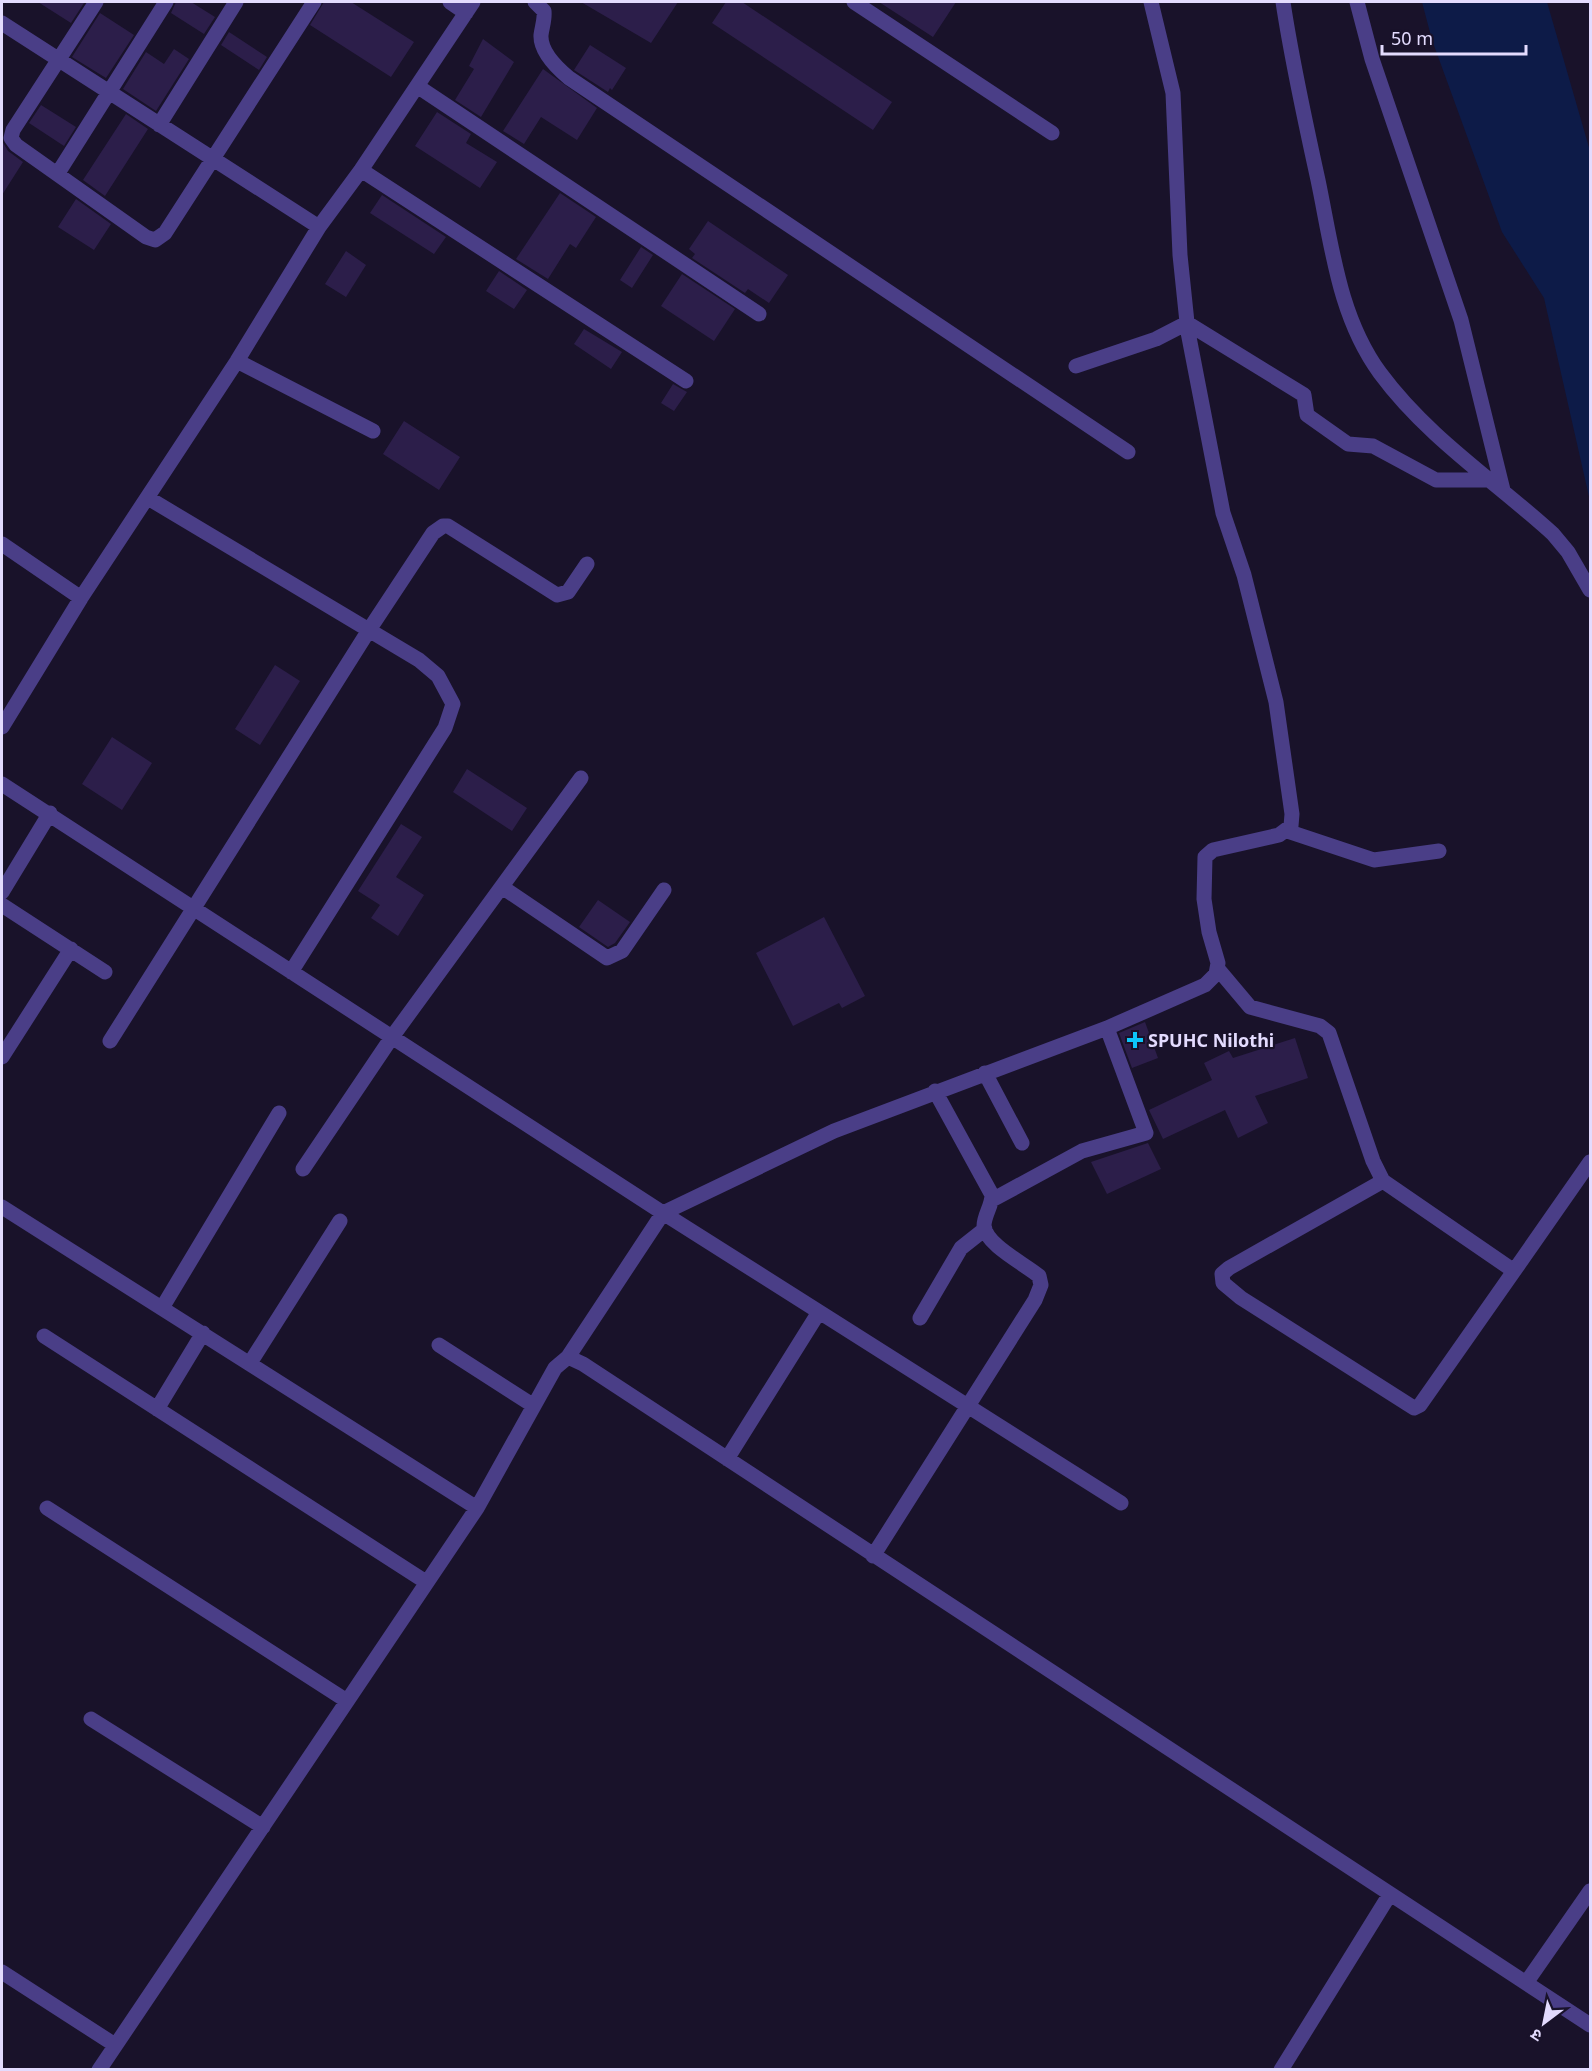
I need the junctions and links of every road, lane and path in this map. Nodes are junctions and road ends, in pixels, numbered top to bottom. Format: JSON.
{"nodes":[{"id":1,"x":96,"y":2,"type":"edge"},
{"id":2,"x":166,"y":2,"type":"edge"},
{"id":3,"x":236,"y":2,"type":"edge"},
{"id":4,"x":314,"y":2,"type":"edge"},
{"id":5,"x":450,"y":2,"type":"edge"},
{"id":6,"x":535,"y":2,"type":"edge"},
{"id":7,"x":854,"y":2,"type":"edge"},
{"id":8,"x":1151,"y":2,"type":"edge"},
{"id":9,"x":1283,"y":2,"type":"edge"},
{"id":10,"x":1357,"y":2,"type":"edge"},
{"id":11,"x":470,"y":7,"type":"edge"},
{"id":12,"x":2,"y":23,"type":"edge"},
{"id":13,"x":58,"y":60,"type":"junction"},
{"id":14,"x":417,"y":86,"type":"junction"},
{"id":15,"x":109,"y":92,"type":"junction"},
{"id":16,"x":159,"y":124,"type":"junction"},
{"id":17,"x":1052,"y":133,"type":"dead end"},
{"id":18,"x":213,"y":159,"type":"junction"},
{"id":19,"x":361,"y":170,"type":"junction"},
{"id":20,"x":58,"y":173,"type":"junction"},
{"id":21,"x":319,"y":227,"type":"junction"},
{"id":22,"x":759,"y":314,"type":"dead end"},
{"id":23,"x":1187,"y":323,"type":"junction"},
{"id":24,"x":237,"y":360,"type":"junction"},
{"id":25,"x":1076,"y":366,"type":"dead end"},
{"id":26,"x":686,"y":381,"type":"dead end"},
{"id":27,"x":374,"y":431,"type":"dead end"},
{"id":28,"x":1128,"y":452,"type":"dead end"},
{"id":29,"x":1490,"y":480,"type":"junction"},
{"id":30,"x":1503,"y":490,"type":"junction"},
{"id":31,"x":148,"y":498,"type":"junction"},
{"id":32,"x":2,"y":544,"type":"edge"},
{"id":33,"x":587,"y":564,"type":"dead end"},
{"id":34,"x":1590,"y":590,"type":"edge"},
{"id":35,"x":81,"y":598,"type":"junction"},
{"id":36,"x":369,"y":630,"type":"junction"},
{"id":37,"x":2,"y":727,"type":"edge"},
{"id":38,"x":581,"y":777,"type":"dead end"},
{"id":39,"x":2,"y":784,"type":"edge"},
{"id":40,"x":50,"y":813,"type":"junction"},
{"id":41,"x":1287,"y":831,"type":"junction"},
{"id":42,"x":1439,"y":851,"type":"dead end"},
{"id":43,"x":502,"y":887,"type":"junction"},
{"id":44,"x":664,"y":890,"type":"dead end"},
{"id":45,"x":2,"y":892,"type":"edge"},
{"id":46,"x":2,"y":905,"type":"edge"},
{"id":47,"x":194,"y":908,"type":"junction"},
{"id":48,"x":71,"y":949,"type":"junction"},
{"id":49,"x":1218,"y":969,"type":"junction"},
{"id":50,"x":105,"y":972,"type":"dead end"},
{"id":51,"x":291,"y":972,"type":"junction"},
{"id":52,"x":1107,"y":1028,"type":"junction"},
{"id":53,"x":392,"y":1037,"type":"junction"},
{"id":54,"x":110,"y":1041,"type":"dead end"},
{"id":55,"x":2,"y":1057,"type":"edge"},
{"id":56,"x":985,"y":1073,"type":"junction"},
{"id":57,"x":935,"y":1091,"type":"junction"},
{"id":58,"x":279,"y":1113,"type":"dead end"},
{"id":59,"x":1022,"y":1143,"type":"dead end"},
{"id":60,"x":1590,"y":1162,"type":"edge"},
{"id":61,"x":303,"y":1169,"type":"dead end"},
{"id":62,"x":1383,"y":1181,"type":"junction"},
{"id":63,"x":992,"y":1200,"type":"junction"},
{"id":64,"x":2,"y":1207,"type":"edge"},
{"id":65,"x":663,"y":1213,"type":"junction"},
{"id":66,"x":340,"y":1221,"type":"dead end"},
{"id":67,"x":985,"y":1229,"type":"junction"},
{"id":68,"x":1514,"y":1271,"type":"junction"},
{"id":69,"x":162,"y":1308,"type":"junction"},
{"id":70,"x":819,"y":1312,"type":"junction"},
{"id":71,"x":920,"y":1318,"type":"dead end"},
{"id":72,"x":202,"y":1333,"type":"junction"},
{"id":73,"x":44,"y":1336,"type":"dead end"},
{"id":74,"x":439,"y":1345,"type":"dead end"},
{"id":75,"x":568,"y":1357,"type":"junction"},
{"id":76,"x":250,"y":1363,"type":"junction"},
{"id":77,"x":966,"y":1405,"type":"junction"},
{"id":78,"x":534,"y":1406,"type":"junction"},
{"id":79,"x":157,"y":1409,"type":"junction"},
{"id":80,"x":727,"y":1459,"type":"junction"},
{"id":81,"x":1121,"y":1503,"type":"dead end"},
{"id":82,"x":47,"y":1508,"type":"dead end"},
{"id":83,"x":477,"y":1508,"type":"junction"},
{"id":84,"x":873,"y":1556,"type":"junction"},
{"id":85,"x":426,"y":1582,"type":"junction"},
{"id":86,"x":347,"y":1701,"type":"junction"},
{"id":87,"x":91,"y":1719,"type":"dead end"},
{"id":88,"x":263,"y":1827,"type":"junction"},
{"id":89,"x":1590,"y":1892,"type":"edge"},
{"id":90,"x":1390,"y":1894,"type":"junction"},
{"id":91,"x":2,"y":1972,"type":"edge"},
{"id":92,"x":1526,"y":1983,"type":"junction"},
{"id":93,"x":1590,"y":2025,"type":"edge"},
{"id":94,"x":114,"y":2045,"type":"junction"},
{"id":95,"x":99,"y":2070,"type":"edge"},
{"id":96,"x":1281,"y":2070,"type":"edge"}],
"edges":[{"from":1,"to":13,"type":"street"},
{"from":2,"to":15,"type":"street"},
{"from":3,"to":16,"type":"street"},
{"from":4,"to":18,"type":"street"},
{"from":5,"to":11,"type":"street"},
{"from":6,"to":28,"type":"street"},
{"from":7,"to":17,"type":"street"},
{"from":8,"to":23,"type":"street"},
{"from":9,"to":29,"type":"street"},
{"from":10,"to":30,"type":"street"},
{"from":11,"to":14,"type":"street"},
{"from":12,"to":13,"type":"street"},
{"from":13,"to":15,"type":"street"},
{"from":13,"to":20,"type":"street"},
{"from":14,"to":19,"type":"street"},
{"from":14,"to":22,"type":"street"},
{"from":15,"to":16,"type":"street"},
{"from":15,"to":20,"type":"street"},
{"from":16,"to":18,"type":"street"},
{"from":18,"to":20,"type":"street"},
{"from":18,"to":21,"type":"street"},
{"from":19,"to":21,"type":"street"},
{"from":19,"to":26,"type":"street"},
{"from":21,"to":24,"type":"street"},
{"from":23,"to":25,"type":"street"},
{"from":23,"to":29,"type":"street"},
{"from":23,"to":41,"type":"street"},
{"from":24,"to":27,"type":"street"},
{"from":24,"to":31,"type":"street"},
{"from":29,"to":30,"type":"street"},
{"from":30,"to":34,"type":"street"},
{"from":31,"to":35,"type":"street"},
{"from":31,"to":36,"type":"street"},
{"from":32,"to":35,"type":"street"},
{"from":33,"to":36,"type":"street"},
{"from":35,"to":37,"type":"street"},
{"from":36,"to":47,"type":"street"},
{"from":36,"to":51,"type":"street"},
{"from":38,"to":43,"type":"street"},
{"from":39,"to":40,"type":"street"},
{"from":40,"to":45,"type":"street"},
{"from":40,"to":47,"type":"street"},
{"from":41,"to":42,"type":"street"},
{"from":41,"to":49,"type":"street"},
{"from":43,"to":44,"type":"street"},
{"from":43,"to":53,"type":"street"},
{"from":46,"to":48,"type":"street"},
{"from":47,"to":51,"type":"street"},
{"from":47,"to":54,"type":"street"},
{"from":48,"to":50,"type":"street"},
{"from":48,"to":55,"type":"street"},
{"from":49,"to":52,"type":"street"},
{"from":49,"to":62,"type":"street"},
{"from":51,"to":53,"type":"street"},
{"from":52,"to":56,"type":"street"},
{"from":52,"to":63,"type":"street"},
{"from":53,"to":61,"type":"street"},
{"from":53,"to":65,"type":"street"},
{"from":56,"to":57,"type":"street"},
{"from":56,"to":59,"type":"street"},
{"from":57,"to":63,"type":"street"},
{"from":57,"to":65,"type":"street"},
{"from":58,"to":69,"type":"street"},
{"from":60,"to":68,"type":"street"},
{"from":62,"to":68,"type":"street"},
{"from":62,"to":68,"type":"street"},
{"from":63,"to":67,"type":"street"},
{"from":64,"to":69,"type":"street"},
{"from":65,"to":70,"type":"street"},
{"from":65,"to":75,"type":"street"},
{"from":66,"to":76,"type":"street"},
{"from":67,"to":71,"type":"street"},
{"from":67,"to":77,"type":"street"},
{"from":69,"to":72,"type":"street"},
{"from":70,"to":77,"type":"street"},
{"from":70,"to":80,"type":"street"},
{"from":72,"to":76,"type":"street"},
{"from":72,"to":79,"type":"street"},
{"from":73,"to":79,"type":"street"},
{"from":74,"to":78,"type":"street"},
{"from":75,"to":78,"type":"street"},
{"from":75,"to":80,"type":"street"},
{"from":76,"to":83,"type":"street"},
{"from":77,"to":81,"type":"street"},
{"from":77,"to":84,"type":"street"},
{"from":78,"to":83,"type":"street"},
{"from":79,"to":85,"type":"street"},
{"from":80,"to":84,"type":"street"},
{"from":82,"to":86,"type":"street"},
{"from":83,"to":85,"type":"street"},
{"from":84,"to":90,"type":"street"},
{"from":85,"to":86,"type":"street"},
{"from":86,"to":88,"type":"street"},
{"from":87,"to":88,"type":"street"},
{"from":88,"to":94,"type":"street"},
{"from":89,"to":92,"type":"street"},
{"from":90,"to":92,"type":"street"},
{"from":90,"to":96,"type":"street"},
{"from":91,"to":94,"type":"street"},
{"from":92,"to":93,"type":"street"},
{"from":94,"to":95,"type":"street"}]}
